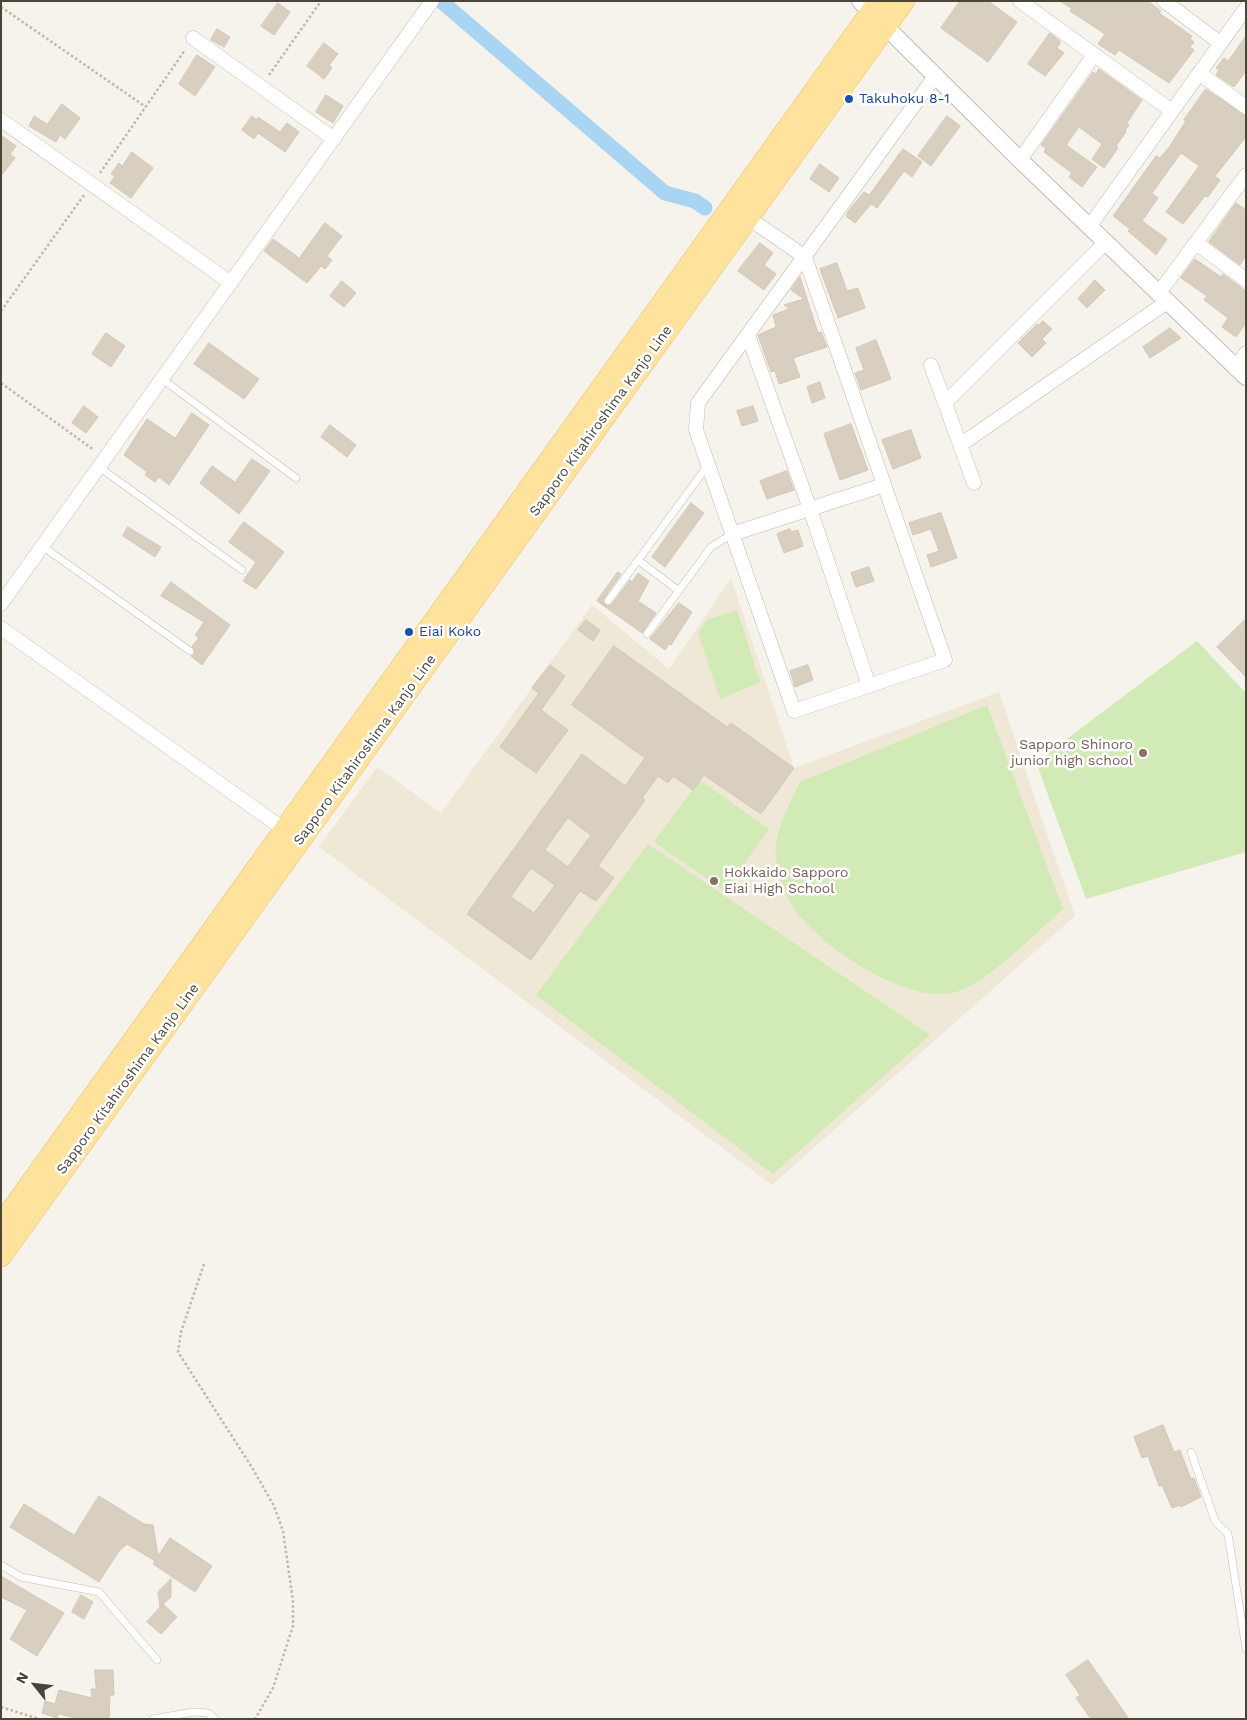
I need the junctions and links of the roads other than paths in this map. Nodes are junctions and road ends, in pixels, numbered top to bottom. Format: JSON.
{"nodes":[{"id":1,"x":432,"y":1,"type":"edge"},
{"id":2,"x":904,"y":1,"type":"edge"},
{"id":3,"x":1020,"y":1,"type":"edge"},
{"id":4,"x":1164,"y":1,"type":"edge"},
{"id":5,"x":1246,"y":8,"type":"edge"},
{"id":6,"x":874,"y":10,"type":"edge"},
{"id":7,"x":193,"y":38,"type":"road end"},
{"id":8,"x":1220,"y":43,"type":"junction"},
{"id":9,"x":1094,"y":55,"type":"junction"},
{"id":10,"x":1199,"y":73,"type":"junction"},
{"id":11,"x":936,"y":75,"type":"junction"},
{"id":12,"x":1246,"y":107,"type":"edge"},
{"id":13,"x":1172,"y":111,"type":"junction"},
{"id":14,"x":1,"y":120,"type":"edge"},
{"id":15,"x":334,"y":139,"type":"junction"},
{"id":16,"x":1020,"y":160,"type":"junction"},
{"id":17,"x":1246,"y":175,"type":"edge"},
{"id":18,"x":1241,"y":192,"type":"edge"},
{"id":19,"x":747,"y":217,"type":"junction"},
{"id":20,"x":1089,"y":227,"type":"junction"},
{"id":21,"x":1105,"y":243,"type":"junction"},
{"id":22,"x":1196,"y":243,"type":"junction"},
{"id":23,"x":804,"y":257,"type":"junction"},
{"id":24,"x":1246,"y":280,"type":"edge"},
{"id":25,"x":231,"y":283,"type":"junction"},
{"id":26,"x":1162,"y":298,"type":"junction"},
{"id":27,"x":748,"y":335,"type":"junction"},
{"id":28,"x":1246,"y":353,"type":"edge"},
{"id":29,"x":931,"y":365,"type":"dead end"},
{"id":30,"x":1240,"y":372,"type":"edge"},
{"id":31,"x":162,"y":379,"type":"junction"},
{"id":32,"x":945,"y":404,"type":"junction"},
{"id":33,"x":960,"y":445,"type":"junction"},
{"id":34,"x":102,"y":462,"type":"junction"},
{"id":35,"x":708,"y":464,"type":"junction"},
{"id":36,"x":296,"y":478,"type":"dead end"},
{"id":37,"x":974,"y":482,"type":"dead end"},
{"id":38,"x":884,"y":485,"type":"junction"},
{"id":39,"x":810,"y":509,"type":"junction"},
{"id":40,"x":732,"y":534,"type":"junction"},
{"id":41,"x":42,"y":546,"type":"junction"},
{"id":42,"x":638,"y":560,"type":"junction"},
{"id":43,"x":242,"y":570,"type":"dead end"},
{"id":44,"x":679,"y":591,"type":"junction"},
{"id":45,"x":608,"y":601,"type":"dead end"},
{"id":46,"x":1,"y":604,"type":"edge"},
{"id":47,"x":1,"y":628,"type":"edge"},
{"id":48,"x":648,"y":634,"type":"dead end"},
{"id":49,"x":190,"y":651,"type":"dead end"},
{"id":50,"x":869,"y":686,"type":"junction"},
{"id":51,"x":285,"y":830,"type":"junction"},
{"id":52,"x":1,"y":1225,"type":"edge"},
{"id":53,"x":1,"y":1256,"type":"edge"},
{"id":54,"x":1190,"y":1452,"type":"dead end"},
{"id":55,"x":1,"y":1565,"type":"edge"},
{"id":56,"x":1246,"y":1648,"type":"edge"},
{"id":57,"x":157,"y":1660,"type":"dead end"},
{"id":58,"x":153,"y":1719,"type":"edge"},
{"id":59,"x":215,"y":1719,"type":"edge"}],
"edges":[{"from":1,"to":15,"type":"street"},
{"from":2,"to":6,"type":"main road","name":"Sapporo Kitahiroshima Kanjo Line"},
{"from":3,"to":9,"type":"street"},
{"from":4,"to":8,"type":"street"},
{"from":5,"to":8,"type":"street"},
{"from":6,"to":11,"type":"street"},
{"from":6,"to":19,"type":"main road","name":"Sapporo Kitahiroshima Kanjo Line"},
{"from":6,"to":51,"type":"main road","name":"Sapporo Kitahiroshima Kanjo Line"},
{"from":7,"to":15,"type":"street"},
{"from":8,"to":10,"type":"street"},
{"from":9,"to":13,"type":"street"},
{"from":9,"to":16,"type":"street"},
{"from":10,"to":12,"type":"street"},
{"from":10,"to":13,"type":"street"},
{"from":11,"to":16,"type":"street"},
{"from":11,"to":23,"type":"street"},
{"from":13,"to":20,"type":"street"},
{"from":14,"to":25,"type":"street"},
{"from":15,"to":25,"type":"street"},
{"from":16,"to":20,"type":"street"},
{"from":17,"to":18,"type":"street"},
{"from":18,"to":22,"type":"street"},
{"from":19,"to":23,"type":"street"},
{"from":19,"to":53,"type":"main road","name":"Sapporo Kitahiroshima Kanjo Line"},
{"from":20,"to":21,"type":"street"},
{"from":21,"to":26,"type":"street"},
{"from":21,"to":32,"type":"street"},
{"from":22,"to":24,"type":"street"},
{"from":22,"to":26,"type":"street"},
{"from":23,"to":27,"type":"street"},
{"from":23,"to":38,"type":"street"},
{"from":25,"to":31,"type":"street"},
{"from":26,"to":30,"type":"street"},
{"from":26,"to":33,"type":"street"},
{"from":27,"to":35,"type":"street"},
{"from":27,"to":39,"type":"street"},
{"from":28,"to":30,"type":"street"},
{"from":29,"to":32,"type":"street"},
{"from":31,"to":34,"type":"street"},
{"from":31,"to":36,"type":"lane"},
{"from":32,"to":33,"type":"street"},
{"from":33,"to":37,"type":"street"},
{"from":34,"to":41,"type":"street"},
{"from":34,"to":43,"type":"lane"},
{"from":35,"to":40,"type":"street"},
{"from":35,"to":42,"type":"lane"},
{"from":38,"to":39,"type":"street"},
{"from":38,"to":50,"type":"street"},
{"from":39,"to":40,"type":"street"},
{"from":39,"to":50,"type":"street"},
{"from":40,"to":44,"type":"lane"},
{"from":40,"to":50,"type":"street"},
{"from":41,"to":46,"type":"street"},
{"from":41,"to":49,"type":"lane"},
{"from":42,"to":44,"type":"lane"},
{"from":42,"to":45,"type":"lane"},
{"from":44,"to":48,"type":"lane"},
{"from":47,"to":51,"type":"street"},
{"from":51,"to":52,"type":"main road","name":"Sapporo Kitahiroshima Kanjo Line"},
{"from":54,"to":56,"type":"lane"},
{"from":55,"to":57,"type":"lane"},
{"from":58,"to":59,"type":"lane"}]}
